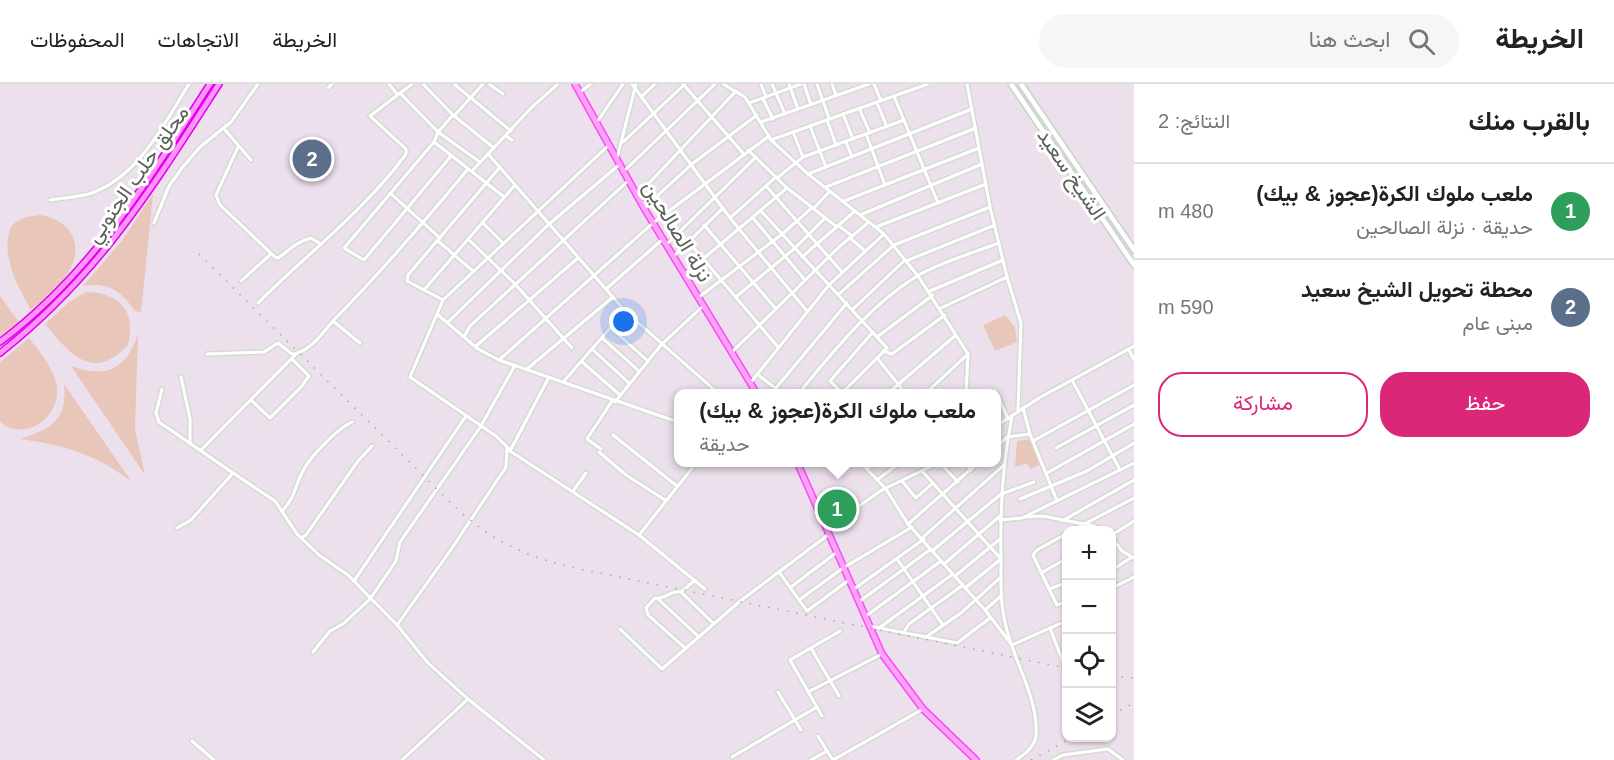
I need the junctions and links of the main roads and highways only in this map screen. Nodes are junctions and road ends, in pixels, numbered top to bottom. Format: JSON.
{"nodes":[{"id":1,"x":210,"y":84,"type":"edge"},
{"id":2,"x":219,"y":84,"type":"edge"},
{"id":3,"x":575,"y":84,"type":"edge"},
{"id":4,"x":1011,"y":84,"type":"edge"},
{"id":5,"x":1021,"y":84,"type":"edge"},
{"id":6,"x":1134,"y":250,"type":"edge"},
{"id":7,"x":1134,"y":264,"type":"edge"},
{"id":8,"x":0,"y":342,"type":"edge"},
{"id":9,"x":0,"y":353,"type":"edge"},
{"id":10,"x":753,"y":389,"type":"edge"},
{"id":11,"x":799,"y":467,"type":"edge"},
{"id":12,"x":976,"y":760,"type":"edge"}],
"edges":[{"from":1,"to":8,"type":"highway","name":"محلق حلب الجنوبي"},
{"from":2,"to":9,"type":"highway","name":"محلق حلب الجنوبي"},
{"from":3,"to":10,"type":"main road","name":"نزلة الصالحين"},
{"from":4,"to":7,"type":"main road","name":"الشيخ سعيد"},
{"from":5,"to":6,"type":"main road","name":"الشيخ سعيد"},
{"from":11,"to":12,"type":"main road"}]}
